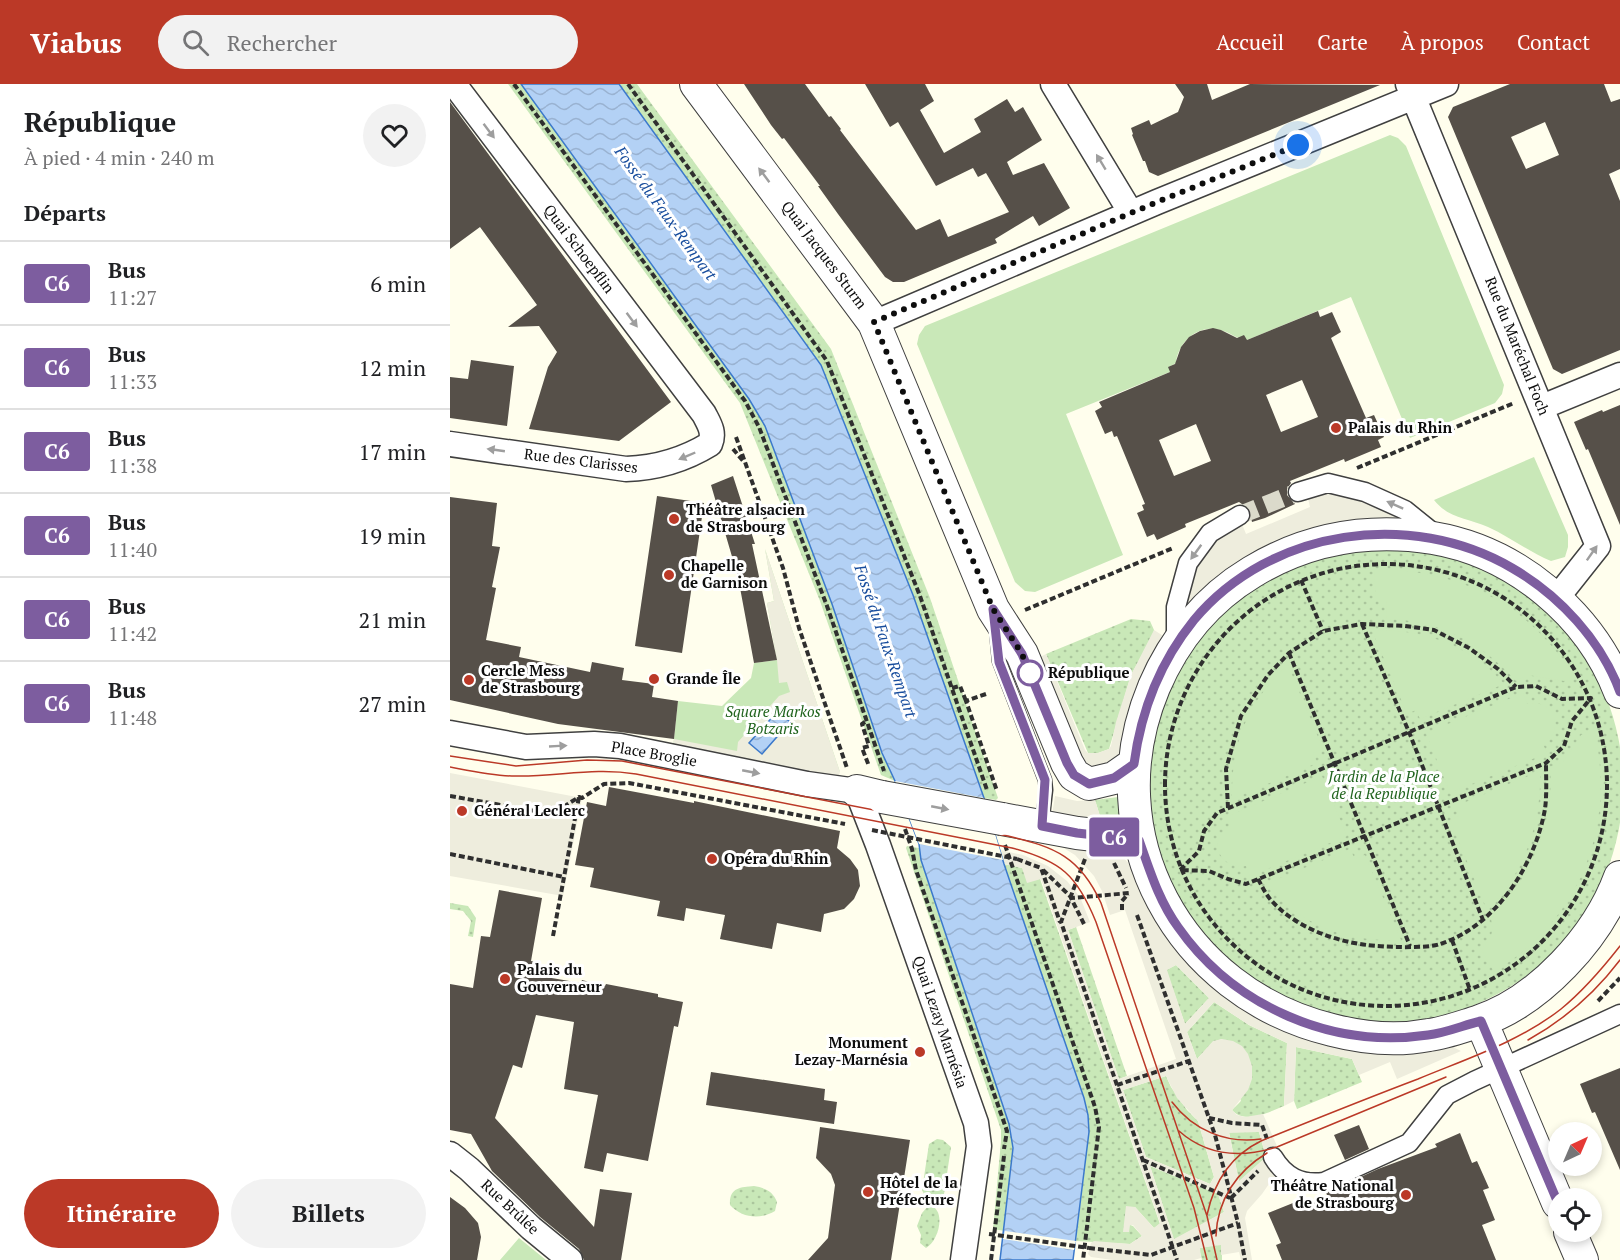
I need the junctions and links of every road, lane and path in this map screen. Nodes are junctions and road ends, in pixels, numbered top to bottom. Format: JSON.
{"nodes":[{"id":1,"x":454,"y":84,"type":"edge"},
{"id":2,"x":628,"y":84,"type":"edge"},
{"id":3,"x":696,"y":84,"type":"edge"},
{"id":4,"x":1053,"y":84,"type":"edge"},
{"id":5,"x":1446,"y":84,"type":"edge"},
{"id":6,"x":1411,"y":91,"type":"edge"},
{"id":7,"x":1131,"y":213,"type":"junction"},
{"id":8,"x":874,"y":322,"type":"junction"},
{"id":9,"x":1620,"y":375,"type":"edge"},
{"id":10,"x":1538,"y":398,"type":"junction"},
{"id":11,"x":704,"y":414,"type":"joint"},
{"id":12,"x":450,"y":444,"type":"edge"},
{"id":13,"x":1328,"y":483,"type":"junction"},
{"id":14,"x":1298,"y":492,"type":"tunnel mouth"},
{"id":15,"x":1240,"y":515,"type":"tunnel mouth"},
{"id":16,"x":1210,"y":533,"type":"junction"},
{"id":17,"x":1442,"y":540,"type":"junction"},
{"id":18,"x":1301,"y":580,"type":"junction"},
{"id":19,"x":1556,"y":599,"type":"junction"},
{"id":20,"x":997,"y":615,"type":"junction"},
{"id":21,"x":1362,"y":624,"type":"junction"},
{"id":22,"x":1323,"y":631,"type":"junction"},
{"id":23,"x":1176,"y":645,"type":"junction"},
{"id":24,"x":1289,"y":653,"type":"junction"},
{"id":25,"x":1610,"y":681,"type":"edge"},
{"id":26,"x":1516,"y":687,"type":"junction"},
{"id":27,"x":952,"y":688,"type":"junction"},
{"id":28,"x":986,"y":694,"type":"dead end"},
{"id":29,"x":966,"y":701,"type":"junction"},
{"id":30,"x":865,"y":722,"type":"dead end"},
{"id":31,"x":1408,"y":732,"type":"junction"},
{"id":32,"x":450,"y":734,"type":"edge"},
{"id":33,"x":1334,"y":763,"type":"junction"},
{"id":34,"x":1134,"y":764,"type":"junction"},
{"id":35,"x":1546,"y":764,"type":"junction"},
{"id":36,"x":870,"y":786,"type":"junction"},
{"id":37,"x":450,"y":796,"type":"edge"},
{"id":38,"x":579,"y":797,"type":"junction"},
{"id":39,"x":1438,"y":806,"type":"junction"},
{"id":40,"x":1228,"y":808,"type":"junction"},
{"id":41,"x":1000,"y":813,"type":"junction"},
{"id":42,"x":1042,"y":826,"type":"junction"},
{"id":43,"x":862,"y":828,"type":"junction"},
{"id":44,"x":1365,"y":835,"type":"junction"},
{"id":45,"x":1093,"y":836,"type":"junction"},
{"id":46,"x":1139,"y":840,"type":"junction"},
{"id":47,"x":450,"y":854,"type":"edge"},
{"id":48,"x":1012,"y":866,"type":"dead end"},
{"id":49,"x":1041,"y":868,"type":"junction"},
{"id":50,"x":1180,"y":870,"type":"junction"},
{"id":51,"x":564,"y":877,"type":"junction"},
{"id":52,"x":1620,"y":877,"type":"edge"},
{"id":53,"x":1257,"y":879,"type":"junction"},
{"id":54,"x":1128,"y":894,"type":"junction"},
{"id":55,"x":1071,"y":897,"type":"junction"},
{"id":56,"x":1131,"y":900,"type":"dead end"},
{"id":57,"x":1134,"y":906,"type":"dead end"},
{"id":58,"x":1122,"y":910,"type":"dead end"},
{"id":59,"x":1483,"y":920,"type":"junction"},
{"id":60,"x":1061,"y":922,"type":"junction"},
{"id":61,"x":1084,"y":924,"type":"dead end"},
{"id":62,"x":553,"y":936,"type":"dead end"},
{"id":63,"x":1452,"y":940,"type":"junction"},
{"id":64,"x":1410,"y":946,"type":"junction"},
{"id":65,"x":1470,"y":990,"type":"junction"},
{"id":66,"x":1620,"y":1014,"type":"edge"},
{"id":67,"x":1481,"y":1021,"type":"junction"},
{"id":68,"x":1174,"y":1060,"type":"dead end"},
{"id":69,"x":1189,"y":1061,"type":"junction"},
{"id":70,"x":1176,"y":1065,"type":"junction"},
{"id":71,"x":1488,"y":1075,"type":"junction"},
{"id":72,"x":1117,"y":1085,"type":"junction"},
{"id":73,"x":1209,"y":1118,"type":"junction"},
{"id":74,"x":450,"y":1154,"type":"edge"},
{"id":75,"x":1273,"y":1157,"type":"junction"},
{"id":76,"x":1143,"y":1160,"type":"junction"},
{"id":77,"x":1550,"y":1188,"type":"edge"},
{"id":78,"x":1231,"y":1198,"type":"junction"},
{"id":79,"x":1238,"y":1223,"type":"junction"},
{"id":80,"x":995,"y":1229,"type":"dead end"},
{"id":81,"x":989,"y":1234,"type":"dead end"},
{"id":82,"x":1574,"y":1242,"type":"edge"},
{"id":83,"x":1173,"y":1248,"type":"junction"},
{"id":84,"x":570,"y":1260,"type":"edge"},
{"id":85,"x":963,"y":1260,"type":"edge"},
{"id":86,"x":991,"y":1260,"type":"edge"},
{"id":87,"x":1083,"y":1260,"type":"edge"},
{"id":88,"x":1177,"y":1260,"type":"edge"},
{"id":89,"x":1245,"y":1260,"type":"edge"},
{"id":90,"x":1582,"y":1260,"type":"edge"}],
"edges":[{"from":1,"to":11,"type":"street","name":"Quai Schoepflin","one_way":true},
{"from":2,"to":27,"type":"path"},
{"from":8,"to":3,"type":"street","name":"Quai Jacques Sturm","one_way":true},
{"from":7,"to":4,"type":"street","one_way":true},
{"from":5,"to":6,"type":"street"},
{"from":6,"to":7,"type":"street"},
{"from":6,"to":10,"type":"street","name":"Rue du Maréchal Foch"},
{"from":7,"to":8,"type":"street"},
{"from":8,"to":20,"type":"street","name":"Quai Jacques Sturm"},
{"from":9,"to":10,"type":"street"},
{"from":10,"to":13,"type":"path"},
{"from":19,"to":10,"type":"street","name":"Rue du Maréchal Foch","one_way":true},
{"from":11,"to":12,"type":"street","name":"Rue des Clarisses","one_way":true},
{"from":13,"to":14,"type":"street"},
{"from":17,"to":13,"type":"street","one_way":true},
{"from":15,"to":16,"type":"street"},
{"from":16,"to":20,"type":"path"},
{"from":16,"to":23,"type":"street","one_way":true},
{"from":17,"to":19,"type":"street"},
{"from":17,"to":23,"type":"street"},
{"from":18,"to":22,"type":"path"},
{"from":18,"to":25,"type":"path"},
{"from":18,"to":50,"type":"path"},
{"from":19,"to":25,"type":"street"},
{"from":20,"to":34,"type":"street","name":"Quai Jacques Sturm"},
{"from":20,"to":42,"type":"lane","name":"Quai Jacques Sturm"},
{"from":21,"to":22,"type":"path"},
{"from":21,"to":26,"type":"path"},
{"from":21,"to":31,"type":"path"},
{"from":22,"to":24,"type":"path"},
{"from":23,"to":34,"type":"street"},
{"from":24,"to":33,"type":"path"},
{"from":24,"to":40,"type":"path"},
{"from":25,"to":26,"type":"path"},
{"from":25,"to":35,"type":"path"},
{"from":25,"to":65,"type":"path"},
{"from":26,"to":31,"type":"path"},
{"from":27,"to":29,"type":"path"},
{"from":27,"to":41,"type":"path"},
{"from":28,"to":29,"type":"path"},
{"from":29,"to":41,"type":"path"},
{"from":30,"to":36,"type":"path"},
{"from":31,"to":33,"type":"path"},
{"from":31,"to":39,"type":"path"},
{"from":32,"to":36,"type":"street","name":"Place Broglie","one_way":true},
{"from":33,"to":40,"type":"path"},
{"from":33,"to":44,"type":"path"},
{"from":34,"to":46,"type":"street"},
{"from":35,"to":39,"type":"path"},
{"from":35,"to":59,"type":"path"},
{"from":36,"to":41,"type":"street","one_way":true,"bridge":true},
{"from":36,"to":43,"type":"street","name":"Quai Lezay Marnésia"},
{"from":37,"to":38,"type":"path"},
{"from":38,"to":43,"type":"path"},
{"from":38,"to":51,"type":"path"},
{"from":39,"to":44,"type":"path"},
{"from":39,"to":59,"type":"path"},
{"from":40,"to":50,"type":"path"},
{"from":41,"to":42,"type":"street"},
{"from":42,"to":45,"type":"street"},
{"from":43,"to":49,"type":"path","bridge":true},
{"from":43,"to":85,"type":"street","name":"Quai Lezay Marnésia"},
{"from":44,"to":53,"type":"path"},
{"from":44,"to":64,"type":"path"},
{"from":45,"to":46,"type":"street"},
{"from":45,"to":54,"type":"path"},
{"from":45,"to":55,"type":"path"},
{"from":46,"to":67,"type":"street"},
{"from":47,"to":51,"type":"path"},
{"from":48,"to":87,"type":"path"},
{"from":49,"to":55,"type":"path"},
{"from":49,"to":60,"type":"path"},
{"from":50,"to":53,"type":"path"},
{"from":50,"to":65,"type":"path"},
{"from":51,"to":62,"type":"path"},
{"from":52,"to":67,"type":"street"},
{"from":53,"to":64,"type":"path"},
{"from":54,"to":55,"type":"path"},
{"from":54,"to":56,"type":"path"},
{"from":54,"to":58,"type":"path"},
{"from":55,"to":60,"type":"path"},
{"from":55,"to":61,"type":"path"},
{"from":57,"to":69,"type":"path"},
{"from":59,"to":63,"type":"path"},
{"from":60,"to":72,"type":"path"},
{"from":63,"to":64,"type":"path"},
{"from":63,"to":65,"type":"path"},
{"from":66,"to":71,"type":"street"},
{"from":67,"to":71,"type":"street"},
{"from":68,"to":70,"type":"path"},
{"from":69,"to":70,"type":"path"},
{"from":69,"to":73,"type":"path"},
{"from":70,"to":72,"type":"path"},
{"from":71,"to":75,"type":"street"},
{"from":71,"to":77,"type":"street"},
{"from":72,"to":76,"type":"path"},
{"from":73,"to":75,"type":"path"},
{"from":73,"to":78,"type":"path"},
{"from":74,"to":84,"type":"street","name":"Rue Brûlée"},
{"from":75,"to":78,"type":"path"},
{"from":76,"to":78,"type":"path"},
{"from":76,"to":83,"type":"path"},
{"from":78,"to":79,"type":"path"},
{"from":79,"to":83,"type":"path"},
{"from":79,"to":89,"type":"path"},
{"from":80,"to":86,"type":"path"},
{"from":81,"to":83,"type":"path","bridge":true},
{"from":82,"to":90,"type":"street"},
{"from":83,"to":88,"type":"path"}]}
